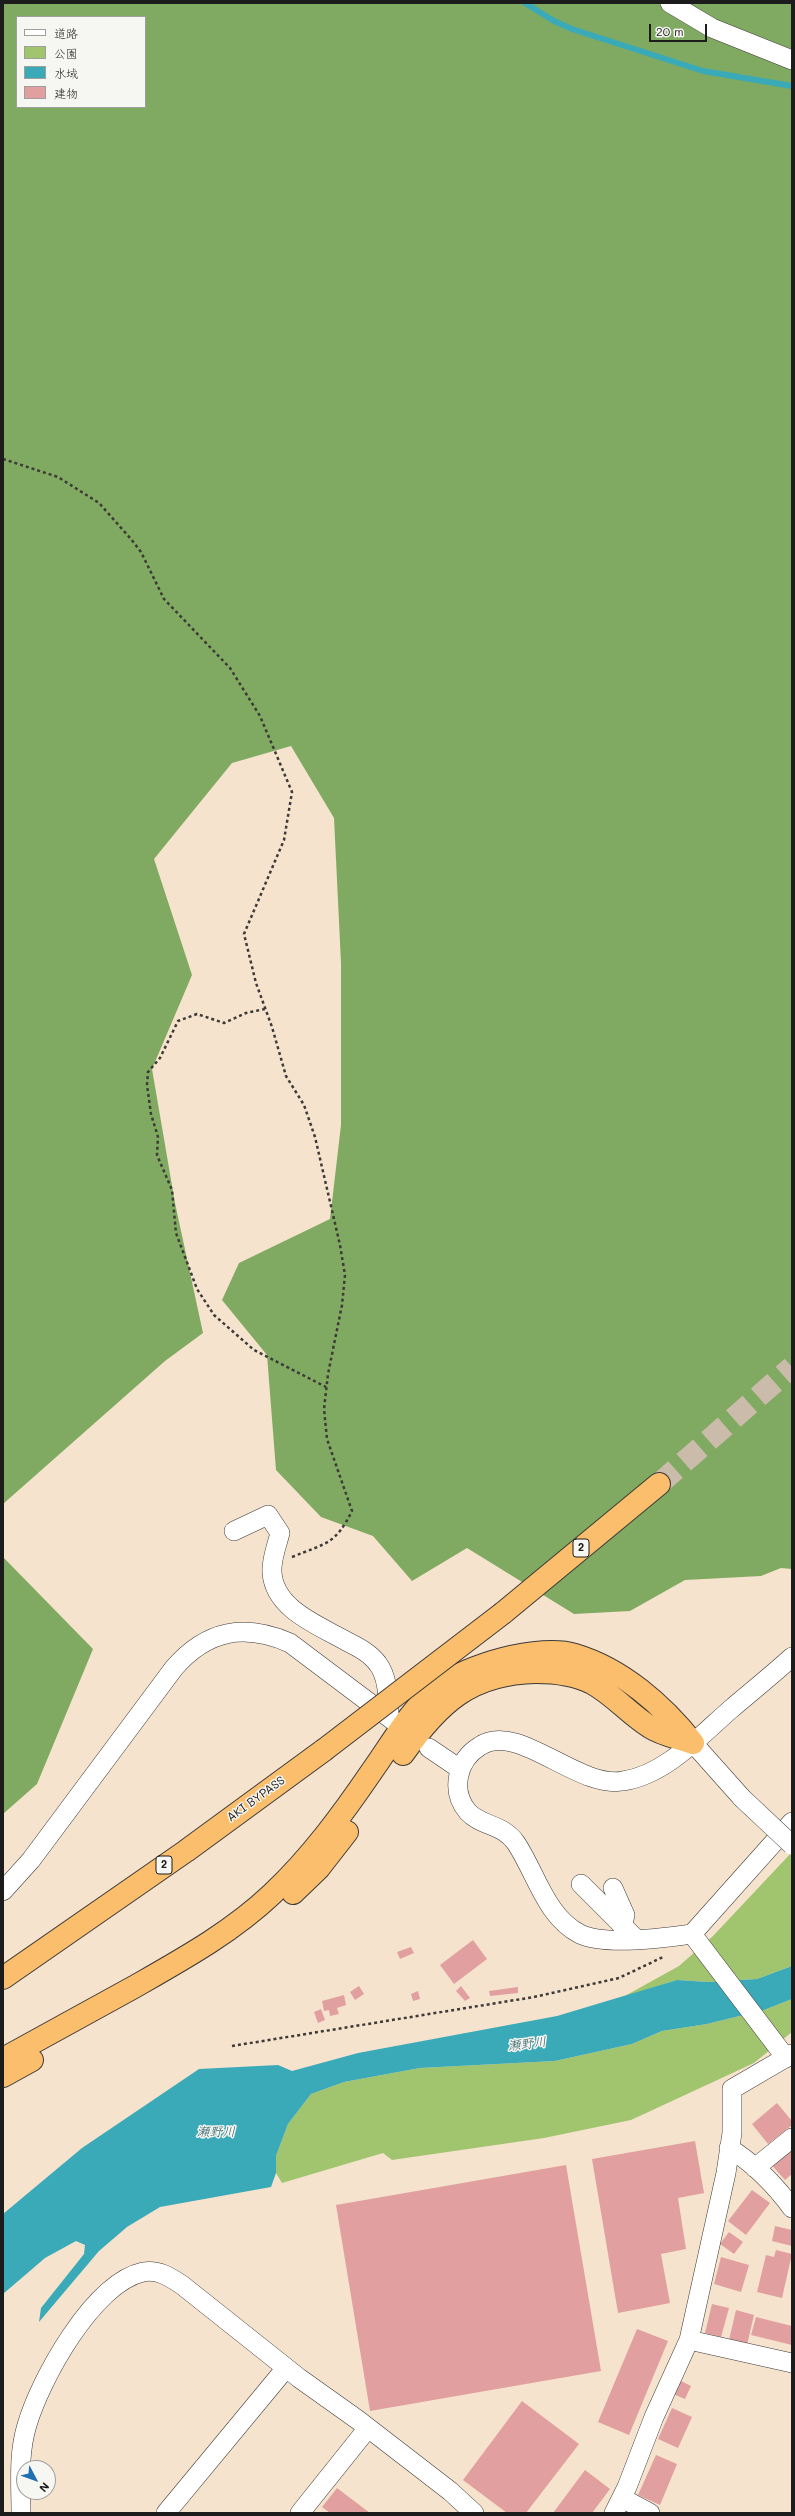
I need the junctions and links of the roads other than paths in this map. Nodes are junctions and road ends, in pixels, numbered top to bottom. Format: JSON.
{"nodes":[{"id":1,"x":670,"y":3,"type":"edge"},
{"id":2,"x":792,"y":60,"type":"edge"},
{"id":3,"x":659,"y":1484,"type":"tunnel mouth"},
{"id":4,"x":234,"y":1531,"type":"dead end"},
{"id":5,"x":792,"y":1657,"type":"edge"},
{"id":6,"x":693,"y":1743,"type":"junction"},
{"id":7,"x":429,"y":1748,"type":"dead end"},
{"id":8,"x":460,"y":1769,"type":"junction"},
{"id":9,"x":792,"y":1822,"type":"edge"},
{"id":10,"x":792,"y":1845,"type":"edge"},
{"id":11,"x":581,"y":1884,"type":"dead end"},
{"id":12,"x":613,"y":1888,"type":"dead end"},
{"id":13,"x":3,"y":1891,"type":"edge"},
{"id":14,"x":623,"y":1924,"type":"junction"},
{"id":15,"x":696,"y":1938,"type":"junction"},
{"id":16,"x":636,"y":1939,"type":"junction"},
{"id":17,"x":3,"y":1978,"type":"edge"},
{"id":18,"x":787,"y":2054,"type":"edge"},
{"id":19,"x":3,"y":2059,"type":"edge"},
{"id":20,"x":3,"y":2076,"type":"edge"},
{"id":21,"x":792,"y":2138,"type":"edge"},
{"id":22,"x":730,"y":2148,"type":"junction"},
{"id":23,"x":755,"y":2168,"type":"junction"},
{"id":24,"x":792,"y":2208,"type":"edge"},
{"id":25,"x":689,"y":2340,"type":"junction"},
{"id":26,"x":792,"y":2363,"type":"edge"},
{"id":27,"x":286,"y":2368,"type":"junction"},
{"id":28,"x":368,"y":2428,"type":"junction"},
{"id":29,"x":618,"y":2505,"type":"edge"},
{"id":30,"x":21,"y":2513,"type":"edge"},
{"id":31,"x":166,"y":2513,"type":"edge"},
{"id":32,"x":300,"y":2513,"type":"edge"},
{"id":33,"x":474,"y":2513,"type":"edge"},
{"id":34,"x":650,"y":2513,"type":"edge"}],
"edges":[{"from":1,"to":2,"type":"street"},
{"from":3,"to":17,"type":"highway","name":"AKI BYPASS","number":"2","bridge":true},
{"from":4,"to":13,"type":"street"},
{"from":5,"to":6,"type":"street"},
{"from":6,"to":8,"type":"street"},
{"from":6,"to":10,"type":"street","bridge":true},
{"from":6,"to":19,"type":"highway"},
{"from":6,"to":20,"type":"highway"},
{"from":7,"to":8,"type":"street"},
{"from":8,"to":16,"type":"street"},
{"from":9,"to":15,"type":"street"},
{"from":11,"to":14,"type":"street"},
{"from":12,"to":14,"type":"street"},
{"from":14,"to":16,"type":"street"},
{"from":15,"to":16,"type":"street"},
{"from":15,"to":18,"type":"street"},
{"from":18,"to":22,"type":"street"},
{"from":21,"to":23,"type":"street"},
{"from":22,"to":23,"type":"street"},
{"from":22,"to":25,"type":"street"},
{"from":23,"to":24,"type":"street"},
{"from":25,"to":26,"type":"street"},
{"from":25,"to":29,"type":"street"},
{"from":27,"to":28,"type":"street"},
{"from":27,"to":30,"type":"street"},
{"from":27,"to":31,"type":"street"},
{"from":28,"to":32,"type":"street"},
{"from":28,"to":33,"type":"street"},
{"from":29,"to":34,"type":"street"}]}
